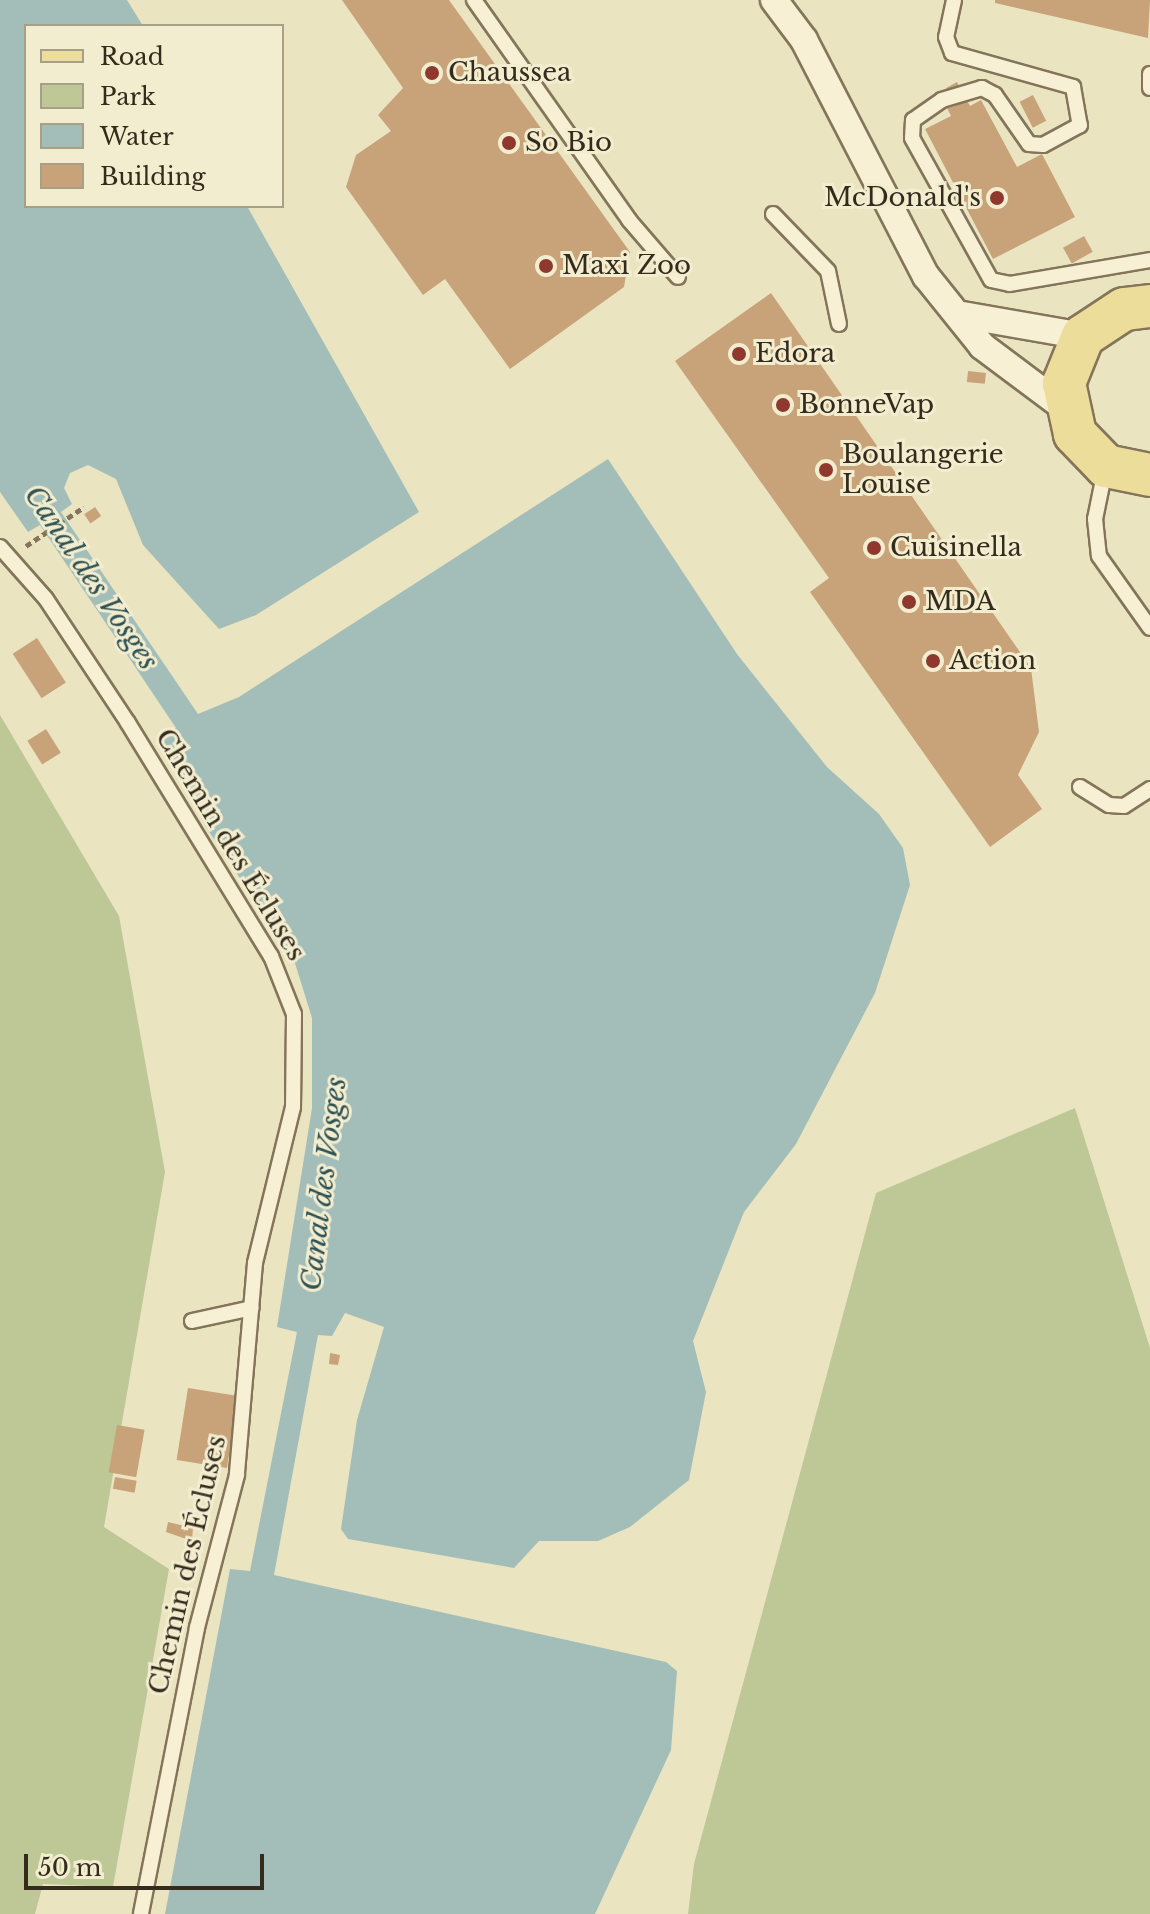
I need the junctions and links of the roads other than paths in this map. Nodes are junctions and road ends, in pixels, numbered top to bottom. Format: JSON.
{"nodes":[{"id":1,"x":474,"y":0,"type":"edge"},
{"id":2,"x":774,"y":0,"type":"edge"},
{"id":3,"x":954,"y":0,"type":"edge"},
{"id":4,"x":1150,"y":74,"type":"edge"},
{"id":5,"x":1150,"y":88,"type":"edge"},
{"id":6,"x":773,"y":214,"type":"dead end"},
{"id":7,"x":1150,"y":260,"type":"edge"},
{"id":8,"x":678,"y":277,"type":"dead end"},
{"id":9,"x":1150,"y":306,"type":"edge"},
{"id":10,"x":957,"y":314,"type":"junction"},
{"id":11,"x":839,"y":324,"type":"dead end"},
{"id":12,"x":1083,"y":336,"type":"junction"},
{"id":13,"x":1065,"y":408,"type":"junction"},
{"id":14,"x":1106,"y":466,"type":"junction"},
{"id":15,"x":1150,"y":475,"type":"edge"},
{"id":16,"x":0,"y":547,"type":"edge"},
{"id":17,"x":1150,"y":628,"type":"edge"},
{"id":18,"x":1080,"y":787,"type":"dead end"},
{"id":19,"x":1150,"y":789,"type":"edge"},
{"id":20,"x":252,"y":1308,"type":"junction"},
{"id":21,"x":192,"y":1321,"type":"dead end"},
{"id":22,"x":141,"y":1914,"type":"edge"}],
"edges":[{"from":1,"to":8,"type":"lane"},
{"from":2,"to":10,"type":"street"},
{"from":3,"to":7,"type":"lane"},
{"from":4,"to":5,"type":"lane"},
{"from":6,"to":11,"type":"lane"},
{"from":9,"to":12,"type":"main road"},
{"from":10,"to":12,"type":"street"},
{"from":10,"to":13,"type":"street"},
{"from":12,"to":13,"type":"main road"},
{"from":13,"to":14,"type":"main road"},
{"from":14,"to":15,"type":"main road"},
{"from":14,"to":17,"type":"lane"},
{"from":16,"to":20,"type":"lane","name":"Chemin des Écluses"},
{"from":18,"to":19,"type":"lane"},
{"from":20,"to":21,"type":"lane"},
{"from":20,"to":22,"type":"lane","name":"Chemin des Écluses"}]}
